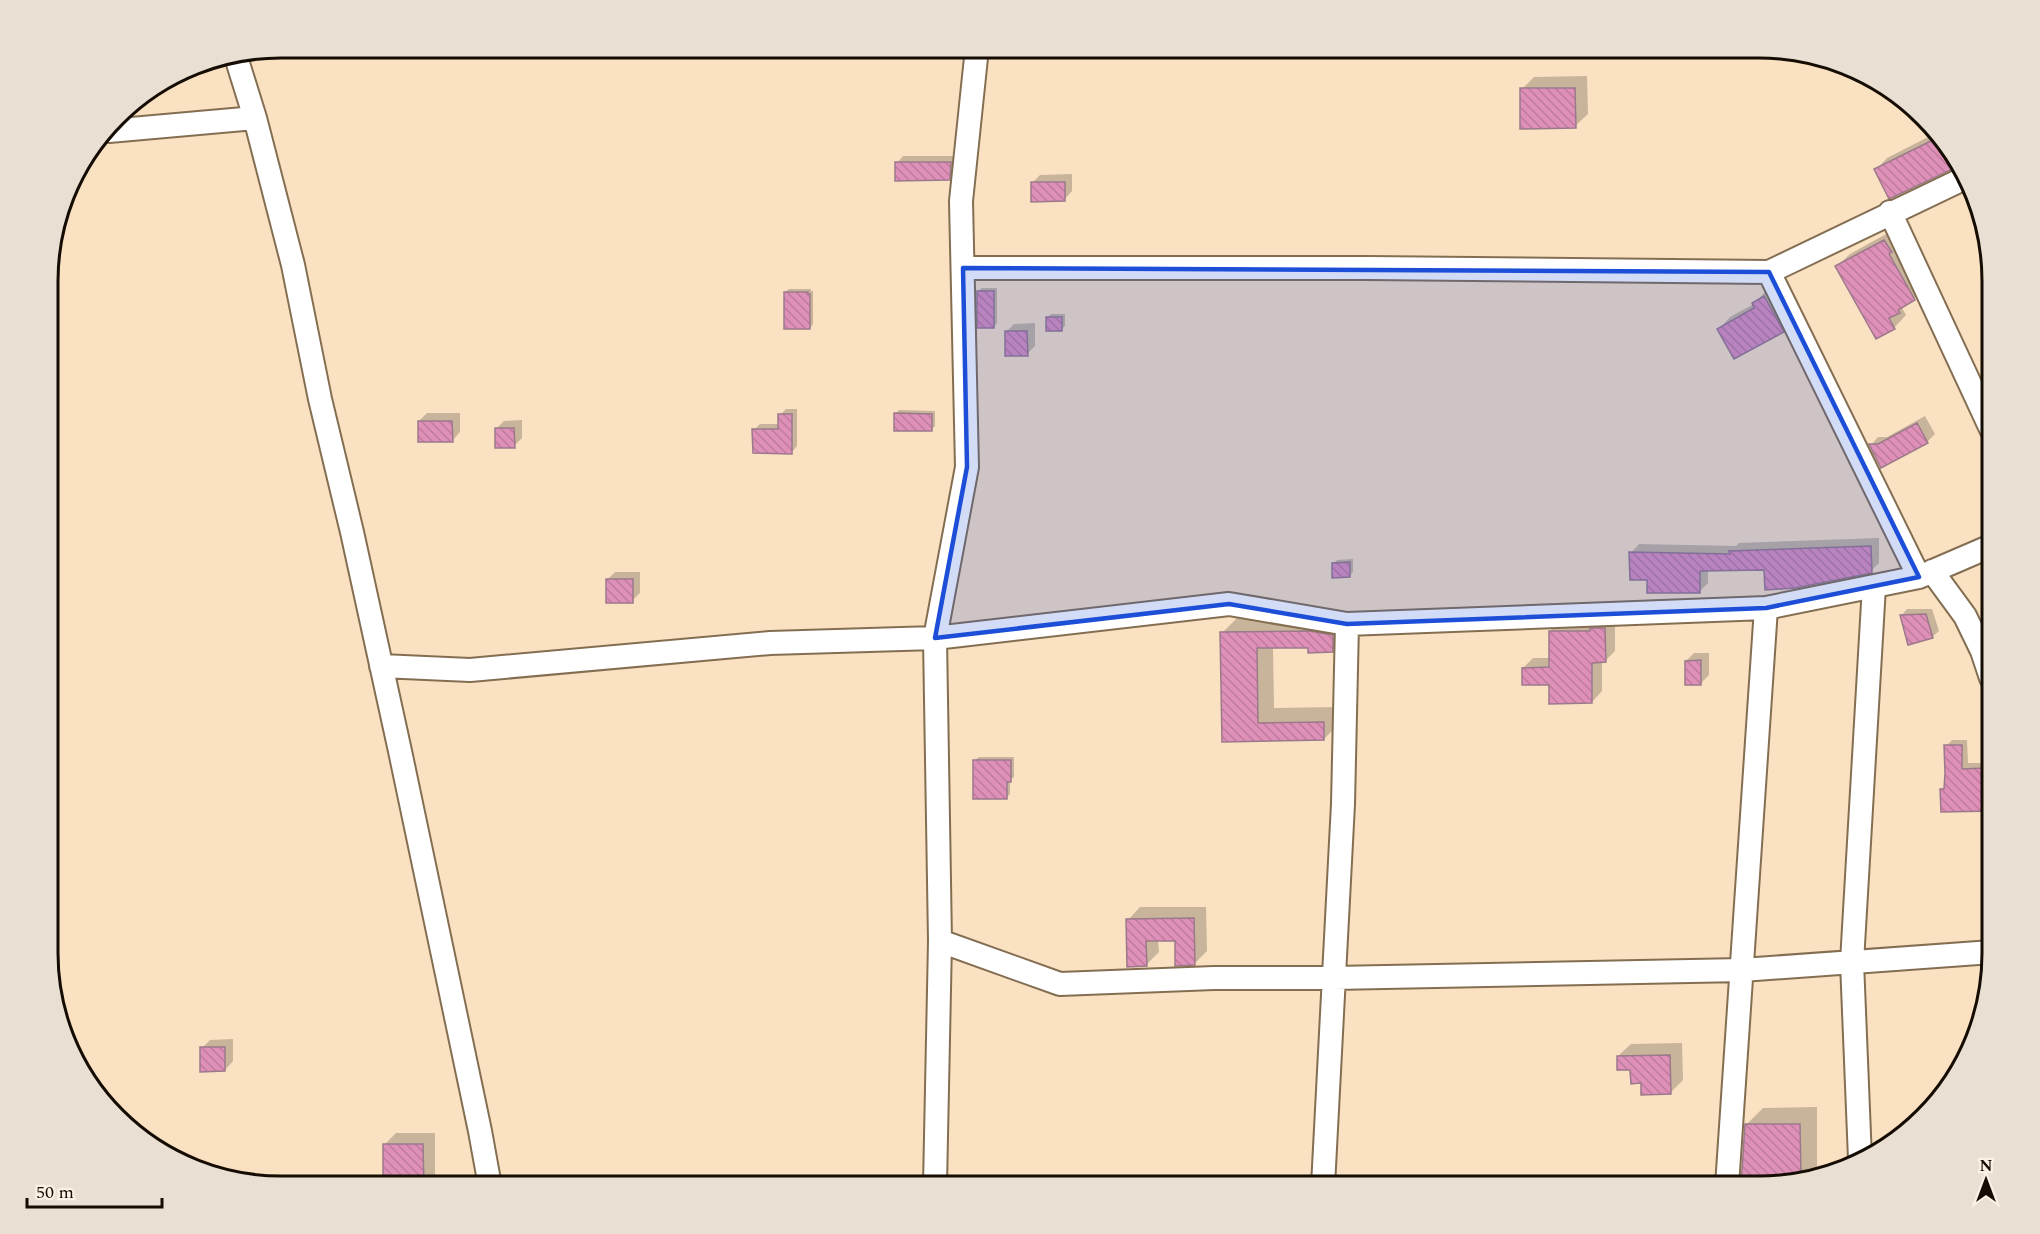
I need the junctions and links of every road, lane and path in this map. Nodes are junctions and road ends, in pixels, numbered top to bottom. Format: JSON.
{"nodes":[{"id":1,"x":975,"y":58,"type":"edge"},
{"id":2,"x":238,"y":63,"type":"edge"},
{"id":3,"x":255,"y":118,"type":"junction"},
{"id":4,"x":118,"y":130,"type":"edge"},
{"id":5,"x":1957,"y":181,"type":"edge"},
{"id":6,"x":1890,"y":212,"type":"junction"},
{"id":7,"x":963,"y":268,"type":"junction"},
{"id":8,"x":1769,"y":272,"type":"junction"},
{"id":9,"x":1982,"y":408,"type":"edge"},
{"id":10,"x":1982,"y":550,"type":"edge"},
{"id":11,"x":1925,"y":574,"type":"junction"},
{"id":12,"x":1874,"y":586,"type":"junction"},
{"id":13,"x":1766,"y":608,"type":"junction"},
{"id":14,"x":1347,"y":624,"type":"junction"},
{"id":15,"x":935,"y":638,"type":"junction"},
{"id":16,"x":1982,"y":651,"type":"edge"},
{"id":17,"x":381,"y":666,"type":"junction"},
{"id":18,"x":940,"y":941,"type":"junction"},
{"id":19,"x":1982,"y":953,"type":"edge"},
{"id":20,"x":1852,"y":962,"type":"junction"},
{"id":21,"x":1742,"y":970,"type":"junction"},
{"id":22,"x":1334,"y":978,"type":"junction"},
{"id":23,"x":1860,"y":1151,"type":"edge"},
{"id":24,"x":488,"y":1176,"type":"edge"},
{"id":25,"x":935,"y":1176,"type":"edge"},
{"id":26,"x":1324,"y":1176,"type":"edge"},
{"id":27,"x":1728,"y":1176,"type":"edge"}],
"edges":[{"from":1,"to":7,"type":"street"},
{"from":2,"to":3,"type":"street"},
{"from":3,"to":4,"type":"street"},
{"from":3,"to":17,"type":"street"},
{"from":5,"to":6,"type":"street"},
{"from":6,"to":8,"type":"street"},
{"from":6,"to":9,"type":"street"},
{"from":7,"to":8,"type":"street"},
{"from":7,"to":15,"type":"street"},
{"from":8,"to":11,"type":"street"},
{"from":10,"to":11,"type":"street"},
{"from":11,"to":12,"type":"street"},
{"from":11,"to":16,"type":"street"},
{"from":12,"to":13,"type":"street"},
{"from":12,"to":20,"type":"street"},
{"from":13,"to":14,"type":"street"},
{"from":13,"to":21,"type":"street"},
{"from":14,"to":15,"type":"street"},
{"from":14,"to":22,"type":"street"},
{"from":15,"to":17,"type":"street"},
{"from":15,"to":18,"type":"street"},
{"from":17,"to":24,"type":"street"},
{"from":18,"to":22,"type":"street"},
{"from":18,"to":25,"type":"street"},
{"from":19,"to":20,"type":"street"},
{"from":20,"to":21,"type":"street"},
{"from":20,"to":23,"type":"street"},
{"from":21,"to":22,"type":"street"},
{"from":21,"to":27,"type":"street"},
{"from":22,"to":26,"type":"street"}]}
